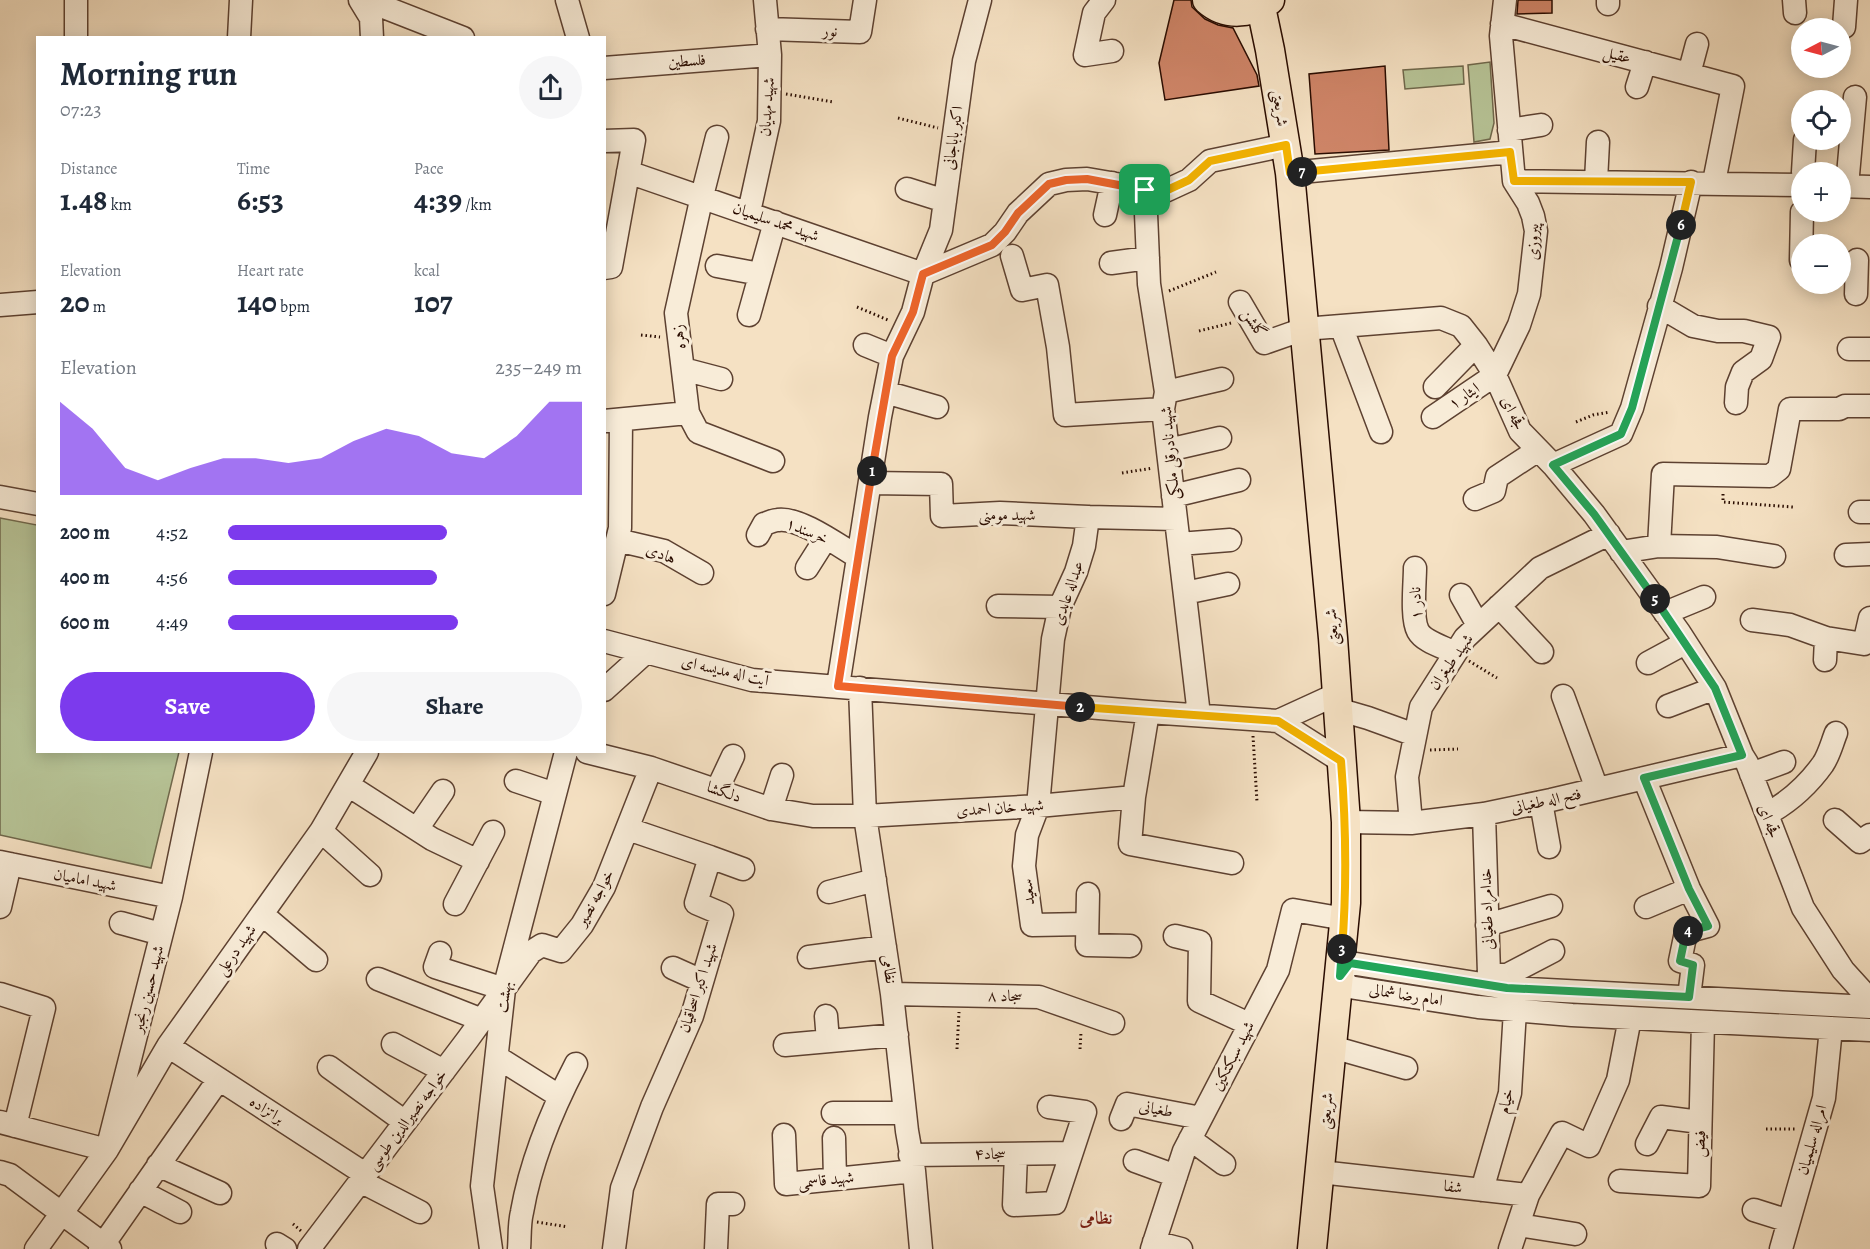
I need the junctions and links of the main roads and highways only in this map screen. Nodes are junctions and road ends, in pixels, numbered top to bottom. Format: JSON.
{"nodes":[{"id":1,"x":1207,"y":0,"type":"edge"},
{"id":2,"x":1266,"y":4,"type":"edge"},
{"id":3,"x":1312,"y":1249,"type":"edge"}],
"edges":[{"from":1,"to":2,"type":"main road"},
{"from":2,"to":3,"type":"main road","name":"شریعتی"}]}
